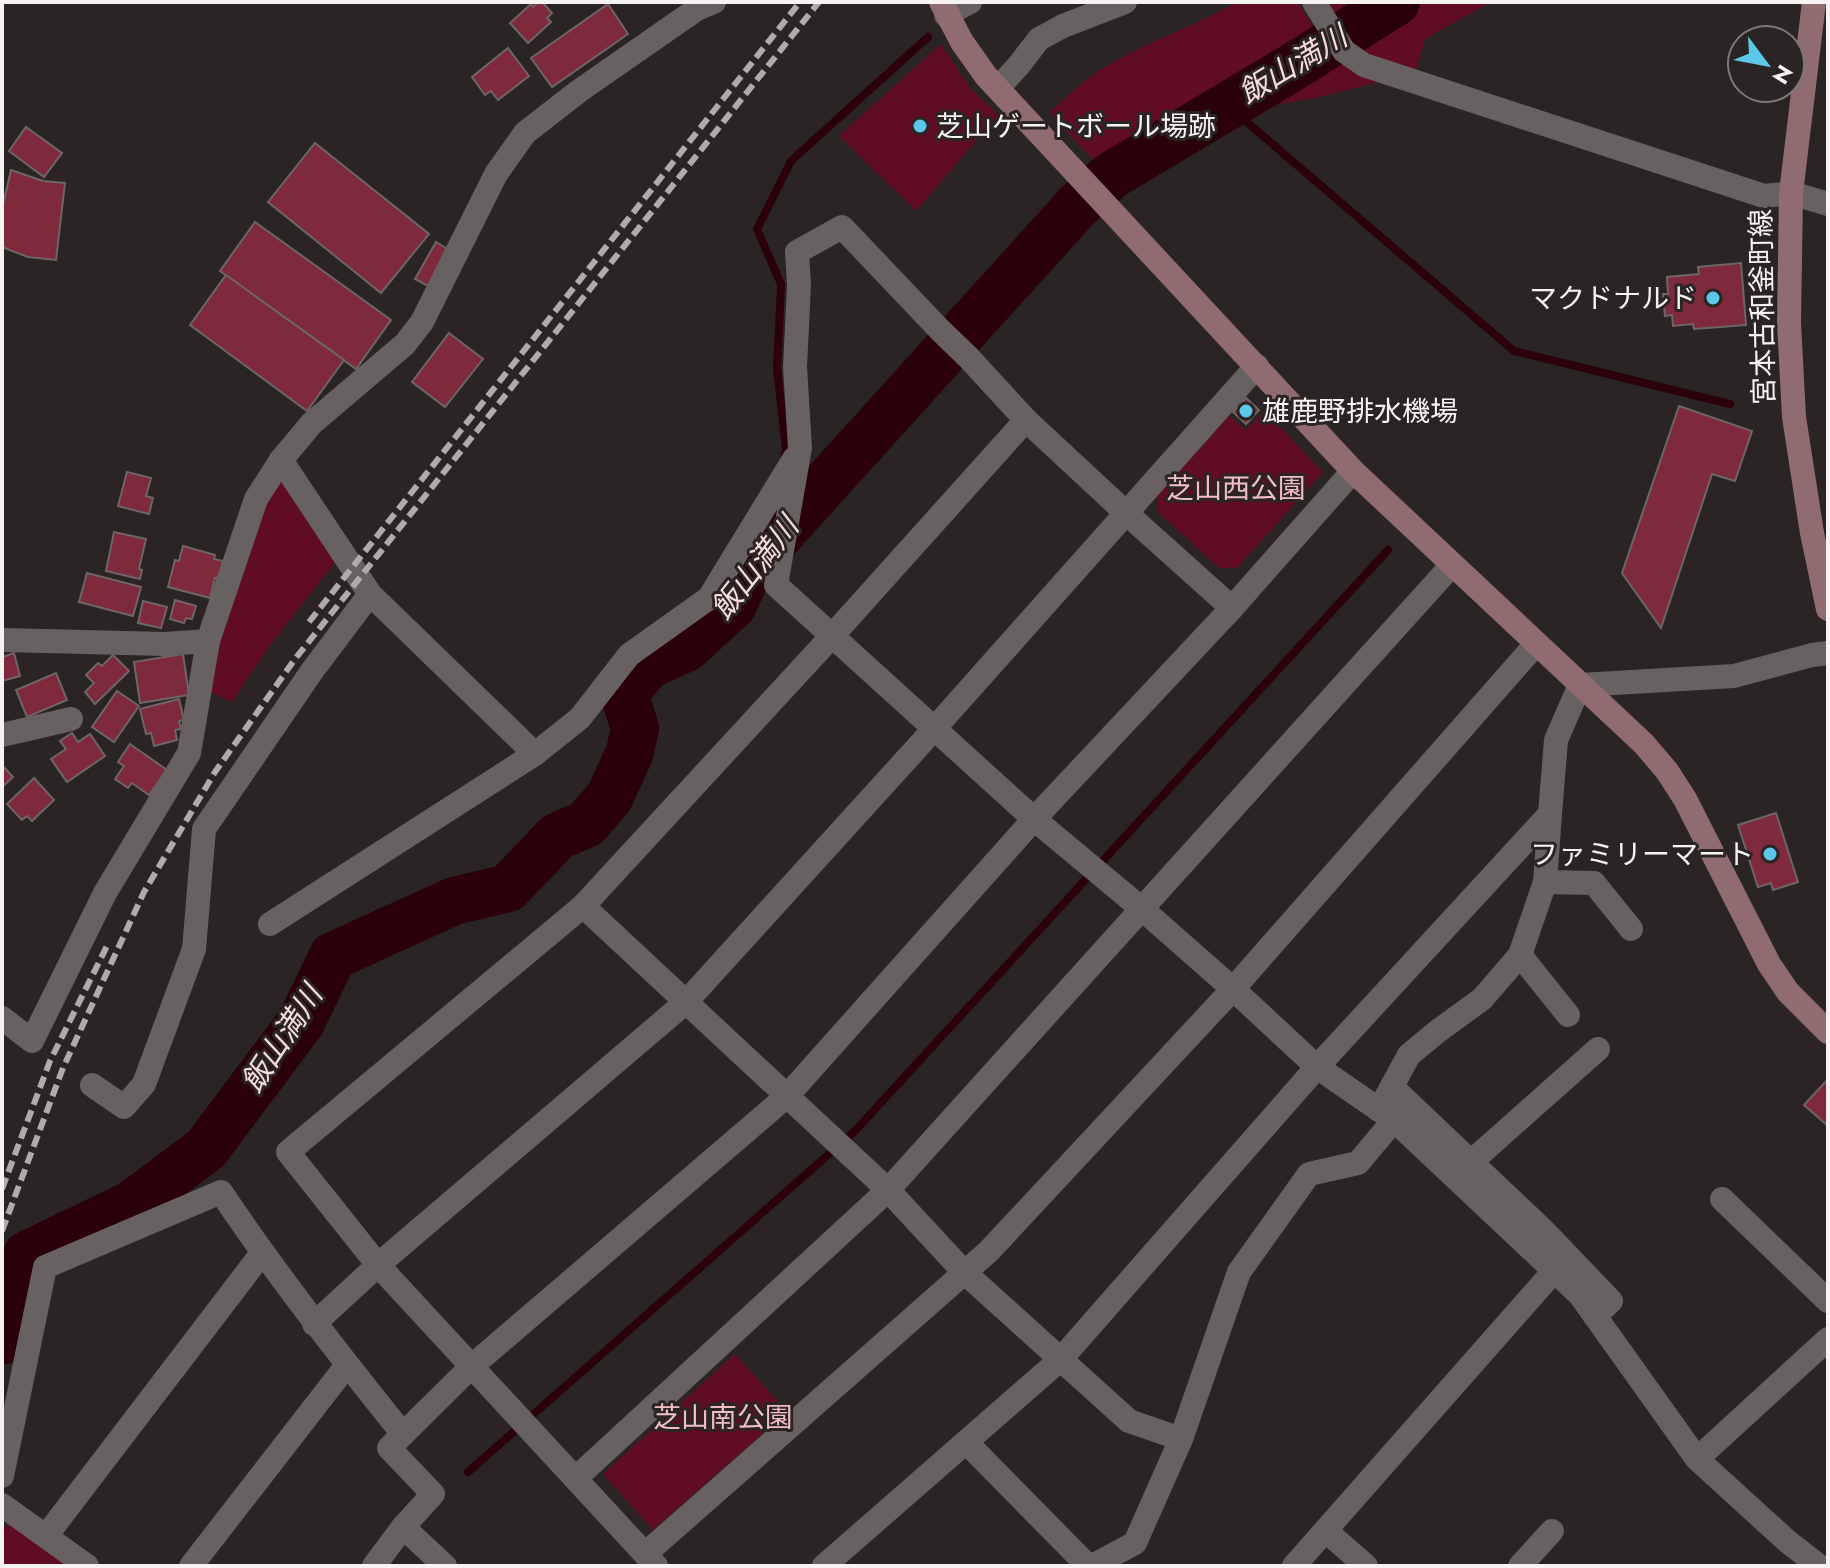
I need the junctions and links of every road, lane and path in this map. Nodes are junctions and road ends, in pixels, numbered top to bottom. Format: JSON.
{"nodes":[{"id":1,"x":714,"y":2,"type":"edge"},
{"id":2,"x":970,"y":2,"type":"edge"},
{"id":3,"x":1125,"y":2,"type":"edge"},
{"id":4,"x":1314,"y":2,"type":"edge"},
{"id":5,"x":1814,"y":2,"type":"edge"},
{"id":6,"x":944,"y":8,"type":"edge"},
{"id":7,"x":998,"y":88,"type":"junction"},
{"id":8,"x":1791,"y":193,"type":"junction"},
{"id":9,"x":1828,"y":204,"type":"edge"},
{"id":10,"x":1257,"y":366,"type":"junction"},
{"id":11,"x":1026,"y":420,"type":"junction"},
{"id":12,"x":800,"y":448,"type":"junction"},
{"id":13,"x":281,"y":460,"type":"junction"},
{"id":14,"x":1353,"y":471,"type":"junction"},
{"id":15,"x":1125,"y":512,"type":"junction"},
{"id":16,"x":1452,"y":565,"type":"junction"},
{"id":17,"x":370,"y":594,"type":"junction"},
{"id":18,"x":1232,"y":608,"type":"junction"},
{"id":19,"x":1828,"y":609,"type":"edge"},
{"id":20,"x":832,"y":636,"type":"junction"},
{"id":21,"x":2,"y":640,"type":"edge"},
{"id":22,"x":208,"y":641,"type":"junction"},
{"id":23,"x":1536,"y":644,"type":"junction"},
{"id":24,"x":1828,"y":653,"type":"edge"},
{"id":25,"x":1580,"y":685,"type":"junction"},
{"id":26,"x":71,"y":719,"type":"dead end"},
{"id":27,"x":934,"y":729,"type":"junction"},
{"id":28,"x":2,"y":735,"type":"edge"},
{"id":29,"x":535,"y":754,"type":"junction"},
{"id":30,"x":1550,"y":814,"type":"junction"},
{"id":31,"x":1034,"y":819,"type":"junction"},
{"id":32,"x":1545,"y":882,"type":"junction"},
{"id":33,"x":583,"y":906,"type":"junction"},
{"id":34,"x":1142,"y":909,"type":"junction"},
{"id":35,"x":270,"y":924,"type":"dead end"},
{"id":36,"x":1631,"y":929,"type":"dead end"},
{"id":37,"x":1520,"y":955,"type":"junction"},
{"id":38,"x":1233,"y":989,"type":"junction"},
{"id":39,"x":686,"y":1002,"type":"junction"},
{"id":40,"x":1568,"y":1015,"type":"dead end"},
{"id":41,"x":2,"y":1018,"type":"edge"},
{"id":42,"x":1828,"y":1032,"type":"edge"},
{"id":43,"x":1598,"y":1049,"type":"dead end"},
{"id":44,"x":1317,"y":1067,"type":"junction"},
{"id":45,"x":92,"y":1085,"type":"dead end"},
{"id":46,"x":1392,"y":1087,"type":"junction"},
{"id":47,"x":787,"y":1096,"type":"junction"},
{"id":48,"x":1387,"y":1115,"type":"junction"},
{"id":49,"x":1472,"y":1161,"type":"junction"},
{"id":50,"x":888,"y":1190,"type":"junction"},
{"id":51,"x":1722,"y":1199,"type":"dead end"},
{"id":52,"x":262,"y":1253,"type":"junction"},
{"id":53,"x":378,"y":1265,"type":"junction"},
{"id":54,"x":1554,"y":1271,"type":"junction"},
{"id":55,"x":964,"y":1272,"type":"junction"},
{"id":56,"x":1828,"y":1301,"type":"edge"},
{"id":57,"x":1595,"y":1316,"type":"junction"},
{"id":58,"x":314,"y":1324,"type":"junction"},
{"id":59,"x":1828,"y":1339,"type":"edge"},
{"id":60,"x":1061,"y":1359,"type":"junction"},
{"id":61,"x":347,"y":1365,"type":"junction"},
{"id":62,"x":472,"y":1366,"type":"junction"},
{"id":63,"x":403,"y":1434,"type":"junction"},
{"id":64,"x":1181,"y":1439,"type":"junction"},
{"id":65,"x":966,"y":1442,"type":"junction"},
{"id":66,"x":1697,"y":1459,"type":"junction"},
{"id":67,"x":2,"y":1476,"type":"edge"},
{"id":68,"x":576,"y":1478,"type":"junction"},
{"id":69,"x":2,"y":1505,"type":"edge"},
{"id":70,"x":403,"y":1527,"type":"junction"},
{"id":71,"x":1326,"y":1531,"type":"junction"},
{"id":72,"x":1552,"y":1531,"type":"dead end"},
{"id":73,"x":46,"y":1536,"type":"junction"},
{"id":74,"x":651,"y":1560,"type":"edge"},
{"id":75,"x":87,"y":1566,"type":"edge"},
{"id":76,"x":191,"y":1566,"type":"edge"},
{"id":77,"x":374,"y":1566,"type":"edge"},
{"id":78,"x":445,"y":1566,"type":"edge"},
{"id":79,"x":824,"y":1566,"type":"edge"},
{"id":80,"x":1090,"y":1566,"type":"edge"},
{"id":81,"x":1294,"y":1566,"type":"edge"},
{"id":82,"x":1366,"y":1566,"type":"edge"},
{"id":83,"x":1520,"y":1566,"type":"edge"},
{"id":84,"x":1819,"y":1566,"type":"edge"}],
"edges":[{"from":1,"to":13,"type":"street"},
{"from":2,"to":6,"type":"street"},
{"from":3,"to":7,"type":"street"},
{"from":4,"to":8,"type":"street"},
{"from":5,"to":8,"type":"street","name":"宮本古和釜町線"},
{"from":6,"to":7,"type":"street"},
{"from":7,"to":10,"type":"street"},
{"from":8,"to":9,"type":"street"},
{"from":8,"to":19,"type":"street","name":"宮本古和釜町線"},
{"from":10,"to":14,"type":"street"},
{"from":10,"to":15,"type":"street"},
{"from":11,"to":12,"type":"street"},
{"from":11,"to":15,"type":"street"},
{"from":11,"to":20,"type":"street"},
{"from":12,"to":20,"type":"street"},
{"from":12,"to":29,"type":"street"},
{"from":13,"to":17,"type":"street"},
{"from":13,"to":22,"type":"street"},
{"from":14,"to":16,"type":"street"},
{"from":14,"to":18,"type":"street"},
{"from":15,"to":18,"type":"street"},
{"from":15,"to":27,"type":"street"},
{"from":16,"to":23,"type":"street"},
{"from":16,"to":34,"type":"street"},
{"from":17,"to":29,"type":"street"},
{"from":17,"to":45,"type":"street"},
{"from":18,"to":31,"type":"street"},
{"from":20,"to":27,"type":"street"},
{"from":20,"to":33,"type":"street"},
{"from":21,"to":22,"type":"street"},
{"from":22,"to":41,"type":"street"},
{"from":23,"to":25,"type":"street"},
{"from":23,"to":38,"type":"street"},
{"from":24,"to":25,"type":"street"},
{"from":25,"to":30,"type":"street"},
{"from":25,"to":42,"type":"street"},
{"from":26,"to":28,"type":"street"},
{"from":27,"to":31,"type":"street"},
{"from":27,"to":39,"type":"street"},
{"from":29,"to":35,"type":"street"},
{"from":30,"to":32,"type":"street"},
{"from":30,"to":44,"type":"street"},
{"from":31,"to":34,"type":"street"},
{"from":31,"to":47,"type":"street"},
{"from":32,"to":36,"type":"street"},
{"from":32,"to":37,"type":"street"},
{"from":33,"to":39,"type":"street"},
{"from":33,"to":53,"type":"street"},
{"from":34,"to":38,"type":"street"},
{"from":34,"to":50,"type":"street"},
{"from":37,"to":40,"type":"street"},
{"from":37,"to":46,"type":"street"},
{"from":38,"to":44,"type":"street"},
{"from":38,"to":55,"type":"street"},
{"from":39,"to":47,"type":"street"},
{"from":39,"to":53,"type":"street"},
{"from":43,"to":49,"type":"street"},
{"from":44,"to":48,"type":"street"},
{"from":44,"to":60,"type":"street"},
{"from":46,"to":48,"type":"street"},
{"from":46,"to":49,"type":"street"},
{"from":47,"to":50,"type":"street"},
{"from":47,"to":62,"type":"street"},
{"from":48,"to":54,"type":"street"},
{"from":48,"to":64,"type":"street"},
{"from":49,"to":57,"type":"street"},
{"from":50,"to":55,"type":"street"},
{"from":50,"to":68,"type":"street"},
{"from":51,"to":56,"type":"street"},
{"from":52,"to":58,"type":"street"},
{"from":52,"to":67,"type":"street"},
{"from":52,"to":73,"type":"street"},
{"from":53,"to":58,"type":"street"},
{"from":53,"to":62,"type":"street"},
{"from":54,"to":57,"type":"street"},
{"from":54,"to":71,"type":"street"},
{"from":55,"to":60,"type":"street"},
{"from":55,"to":74,"type":"street"},
{"from":57,"to":66,"type":"street"},
{"from":58,"to":61,"type":"street"},
{"from":59,"to":66,"type":"street"},
{"from":60,"to":64,"type":"street"},
{"from":60,"to":65,"type":"street"},
{"from":61,"to":63,"type":"street"},
{"from":61,"to":76,"type":"street"},
{"from":62,"to":63,"type":"street"},
{"from":62,"to":68,"type":"street"},
{"from":63,"to":70,"type":"street"},
{"from":64,"to":80,"type":"street"},
{"from":65,"to":79,"type":"street"},
{"from":65,"to":80,"type":"street"},
{"from":66,"to":84,"type":"street"},
{"from":68,"to":74,"type":"street"},
{"from":69,"to":73,"type":"street"},
{"from":70,"to":77,"type":"street"},
{"from":70,"to":78,"type":"street"},
{"from":71,"to":81,"type":"street"},
{"from":71,"to":82,"type":"street"},
{"from":72,"to":83,"type":"street"},
{"from":73,"to":75,"type":"street"}]}
